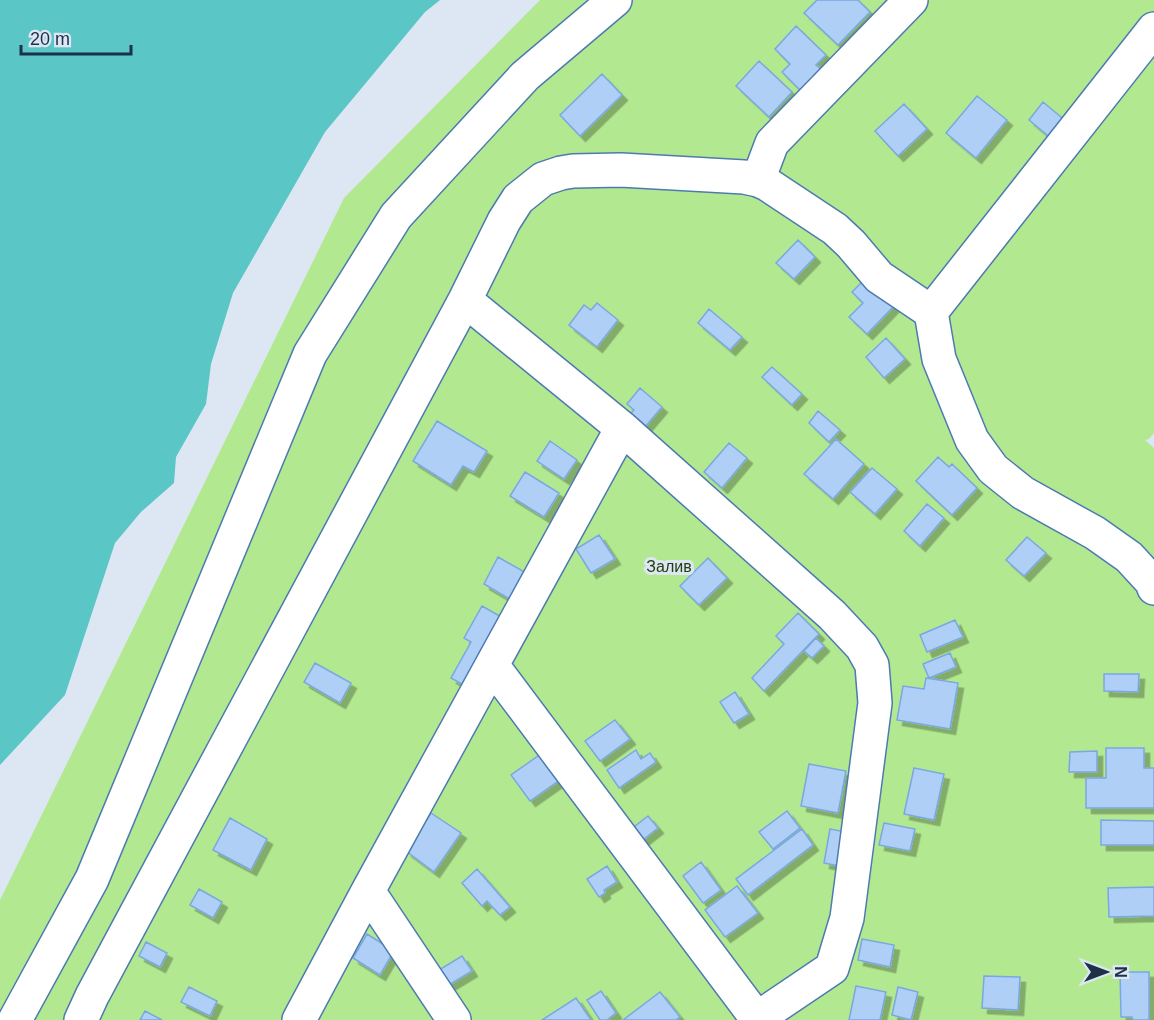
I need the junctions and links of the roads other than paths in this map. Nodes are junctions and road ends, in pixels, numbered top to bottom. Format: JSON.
{"nodes":[{"id":1,"x":615,"y":0,"type":"edge"},
{"id":2,"x":911,"y":0,"type":"edge"},
{"id":3,"x":1154,"y":29,"type":"edge"},
{"id":4,"x":758,"y":180,"type":"junction"},
{"id":5,"x":465,"y":300,"type":"junction"},
{"id":6,"x":931,"y":312,"type":"junction"},
{"id":7,"x":622,"y":428,"type":"junction"},
{"id":8,"x":1154,"y":588,"type":"edge"},
{"id":9,"x":492,"y":665,"type":"junction"},
{"id":10,"x":368,"y":891,"type":"junction"},
{"id":11,"x":15,"y":1020,"type":"edge"},
{"id":12,"x":81,"y":1020,"type":"edge"},
{"id":13,"x":299,"y":1020,"type":"edge"},
{"id":14,"x":454,"y":1020,"type":"edge"},
{"id":15,"x":757,"y":1020,"type":"edge"}],
"edges":[{"from":1,"to":11,"type":"lane"},
{"from":2,"to":4,"type":"lane"},
{"from":3,"to":6,"type":"lane"},
{"from":4,"to":5,"type":"lane"},
{"from":4,"to":6,"type":"lane"},
{"from":5,"to":7,"type":"lane"},
{"from":5,"to":12,"type":"lane"},
{"from":6,"to":8,"type":"lane"},
{"from":7,"to":9,"type":"lane"},
{"from":7,"to":15,"type":"lane"},
{"from":9,"to":10,"type":"lane"},
{"from":9,"to":15,"type":"lane"},
{"from":10,"to":13,"type":"lane"},
{"from":10,"to":14,"type":"lane"}]}
